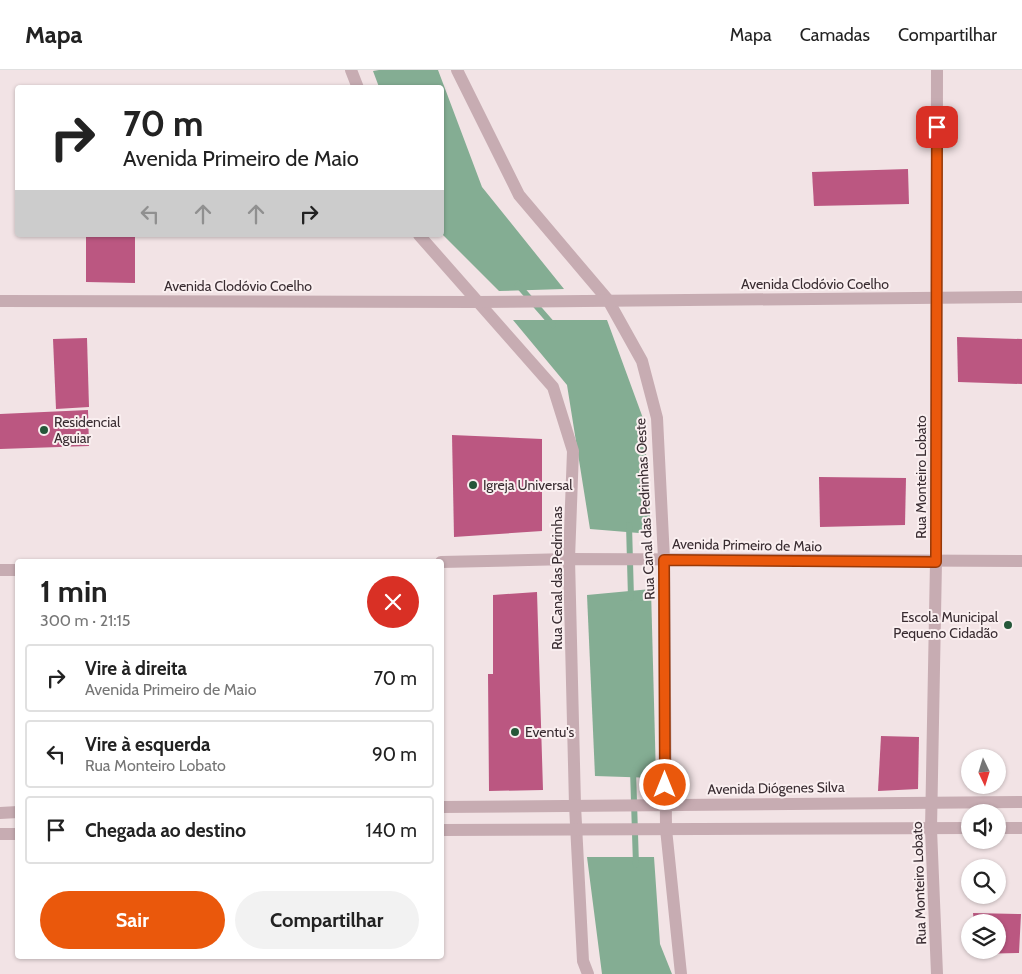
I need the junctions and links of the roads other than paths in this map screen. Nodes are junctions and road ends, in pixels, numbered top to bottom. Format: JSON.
{"nodes":[{"id":1,"x":351,"y":70,"type":"edge"},
{"id":2,"x":457,"y":70,"type":"edge"},
{"id":3,"x":937,"y":70,"type":"edge"},
{"id":4,"x":357,"y":85,"type":"edge"},
{"id":5,"x":421,"y":237,"type":"edge"},
{"id":6,"x":1022,"y":297,"type":"edge"},
{"id":7,"x":936,"y":298,"type":"junction"},
{"id":8,"x":608,"y":300,"type":"junction"},
{"id":9,"x":0,"y":301,"type":"edge"},
{"id":10,"x":477,"y":302,"type":"junction"},
{"id":11,"x":570,"y":559,"type":"junction"},
{"id":12,"x":664,"y":560,"type":"junction"},
{"id":13,"x":1022,"y":561,"type":"edge"},
{"id":14,"x":444,"y":562,"type":"edge"},
{"id":15,"x":936,"y":562,"type":"junction"},
{"id":16,"x":0,"y":570,"type":"edge"},
{"id":17,"x":15,"y":570,"type":"edge"},
{"id":18,"x":932,"y":802,"type":"junction"},
{"id":19,"x":1022,"y":802,"type":"edge"},
{"id":20,"x":665,"y":804,"type":"junction"},
{"id":21,"x":575,"y":805,"type":"junction"},
{"id":22,"x":444,"y":807,"type":"edge"},
{"id":23,"x":0,"y":812,"type":"edge"},
{"id":24,"x":15,"y":812,"type":"edge"},
{"id":25,"x":576,"y":828,"type":"junction"},
{"id":26,"x":961,"y":828,"type":"edge"},
{"id":27,"x":1006,"y":828,"type":"edge"},
{"id":28,"x":1022,"y":828,"type":"edge"},
{"id":29,"x":666,"y":829,"type":"junction"},
{"id":30,"x":931,"y":829,"type":"junction"},
{"id":31,"x":444,"y":830,"type":"edge"},
{"id":32,"x":0,"y":834,"type":"edge"},
{"id":33,"x":15,"y":834,"type":"edge"},
{"id":34,"x":588,"y":974,"type":"edge"},
{"id":35,"x":681,"y":974,"type":"edge"},
{"id":36,"x":937,"y":974,"type":"edge"}],
"edges":[{"from":1,"to":4,"type":"street"},
{"from":2,"to":8,"type":"street","name":"Rua Canal das Pedrinhas Oeste"},
{"from":3,"to":7,"type":"street","name":"Rua Monteiro Lobato"},
{"from":5,"to":10,"type":"street","name":"Rua Canal das Pedrinhas"},
{"from":6,"to":7,"type":"street","name":"Avenida Clodóvio Coelho"},
{"from":7,"to":8,"type":"street","name":"Avenida Clodóvio Coelho"},
{"from":7,"to":15,"type":"street","name":"Rua Monteiro Lobato"},
{"from":8,"to":10,"type":"street","name":"Avenida Clodóvio Coelho"},
{"from":8,"to":12,"type":"street","name":"Rua Canal das Pedrinhas Oeste"},
{"from":9,"to":10,"type":"street","name":"Avenida Clodóvio Coelho"},
{"from":10,"to":11,"type":"street","name":"Rua Canal das Pedrinhas"},
{"from":11,"to":12,"type":"street","name":"Avenida Primeiro de Maio"},
{"from":11,"to":14,"type":"street","name":"Avenida Primeiro de Maio"},
{"from":11,"to":21,"type":"street","name":"Rua Canal das Pedrinhas"},
{"from":12,"to":15,"type":"street","name":"Avenida Primeiro de Maio"},
{"from":12,"to":20,"type":"street","name":"Rua Canal das Pedrinhas Oeste"},
{"from":13,"to":15,"type":"street","name":"Avenida Primeiro de Maio"},
{"from":15,"to":18,"type":"street","name":"Rua Monteiro Lobato"},
{"from":16,"to":17,"type":"street"},
{"from":18,"to":19,"type":"street","name":"Avenida Diógenes Silva"},
{"from":18,"to":20,"type":"street","name":"Avenida Diógenes Silva"},
{"from":18,"to":30,"type":"street","name":"Rua Monteiro Lobato"},
{"from":20,"to":21,"type":"street","name":"Avenida Diógenes Silva"},
{"from":20,"to":29,"type":"street","name":"Rua Canal das Pedrinhas Oeste"},
{"from":21,"to":22,"type":"street","name":"Avenida Diógenes Silva"},
{"from":21,"to":25,"type":"street","name":"Rua Canal das Pedrinhas"},
{"from":23,"to":24,"type":"street"},
{"from":25,"to":29,"type":"street"},
{"from":25,"to":31,"type":"street"},
{"from":25,"to":34,"type":"street","name":"Rua Canal das Pedrinhas"},
{"from":26,"to":30,"type":"street"},
{"from":27,"to":28,"type":"street"},
{"from":29,"to":30,"type":"street"},
{"from":29,"to":35,"type":"street","name":"Rua Canal das Pedrinhas Oeste"},
{"from":30,"to":36,"type":"street","name":"Rua Monteiro Lobato"},
{"from":32,"to":33,"type":"street"}]}
